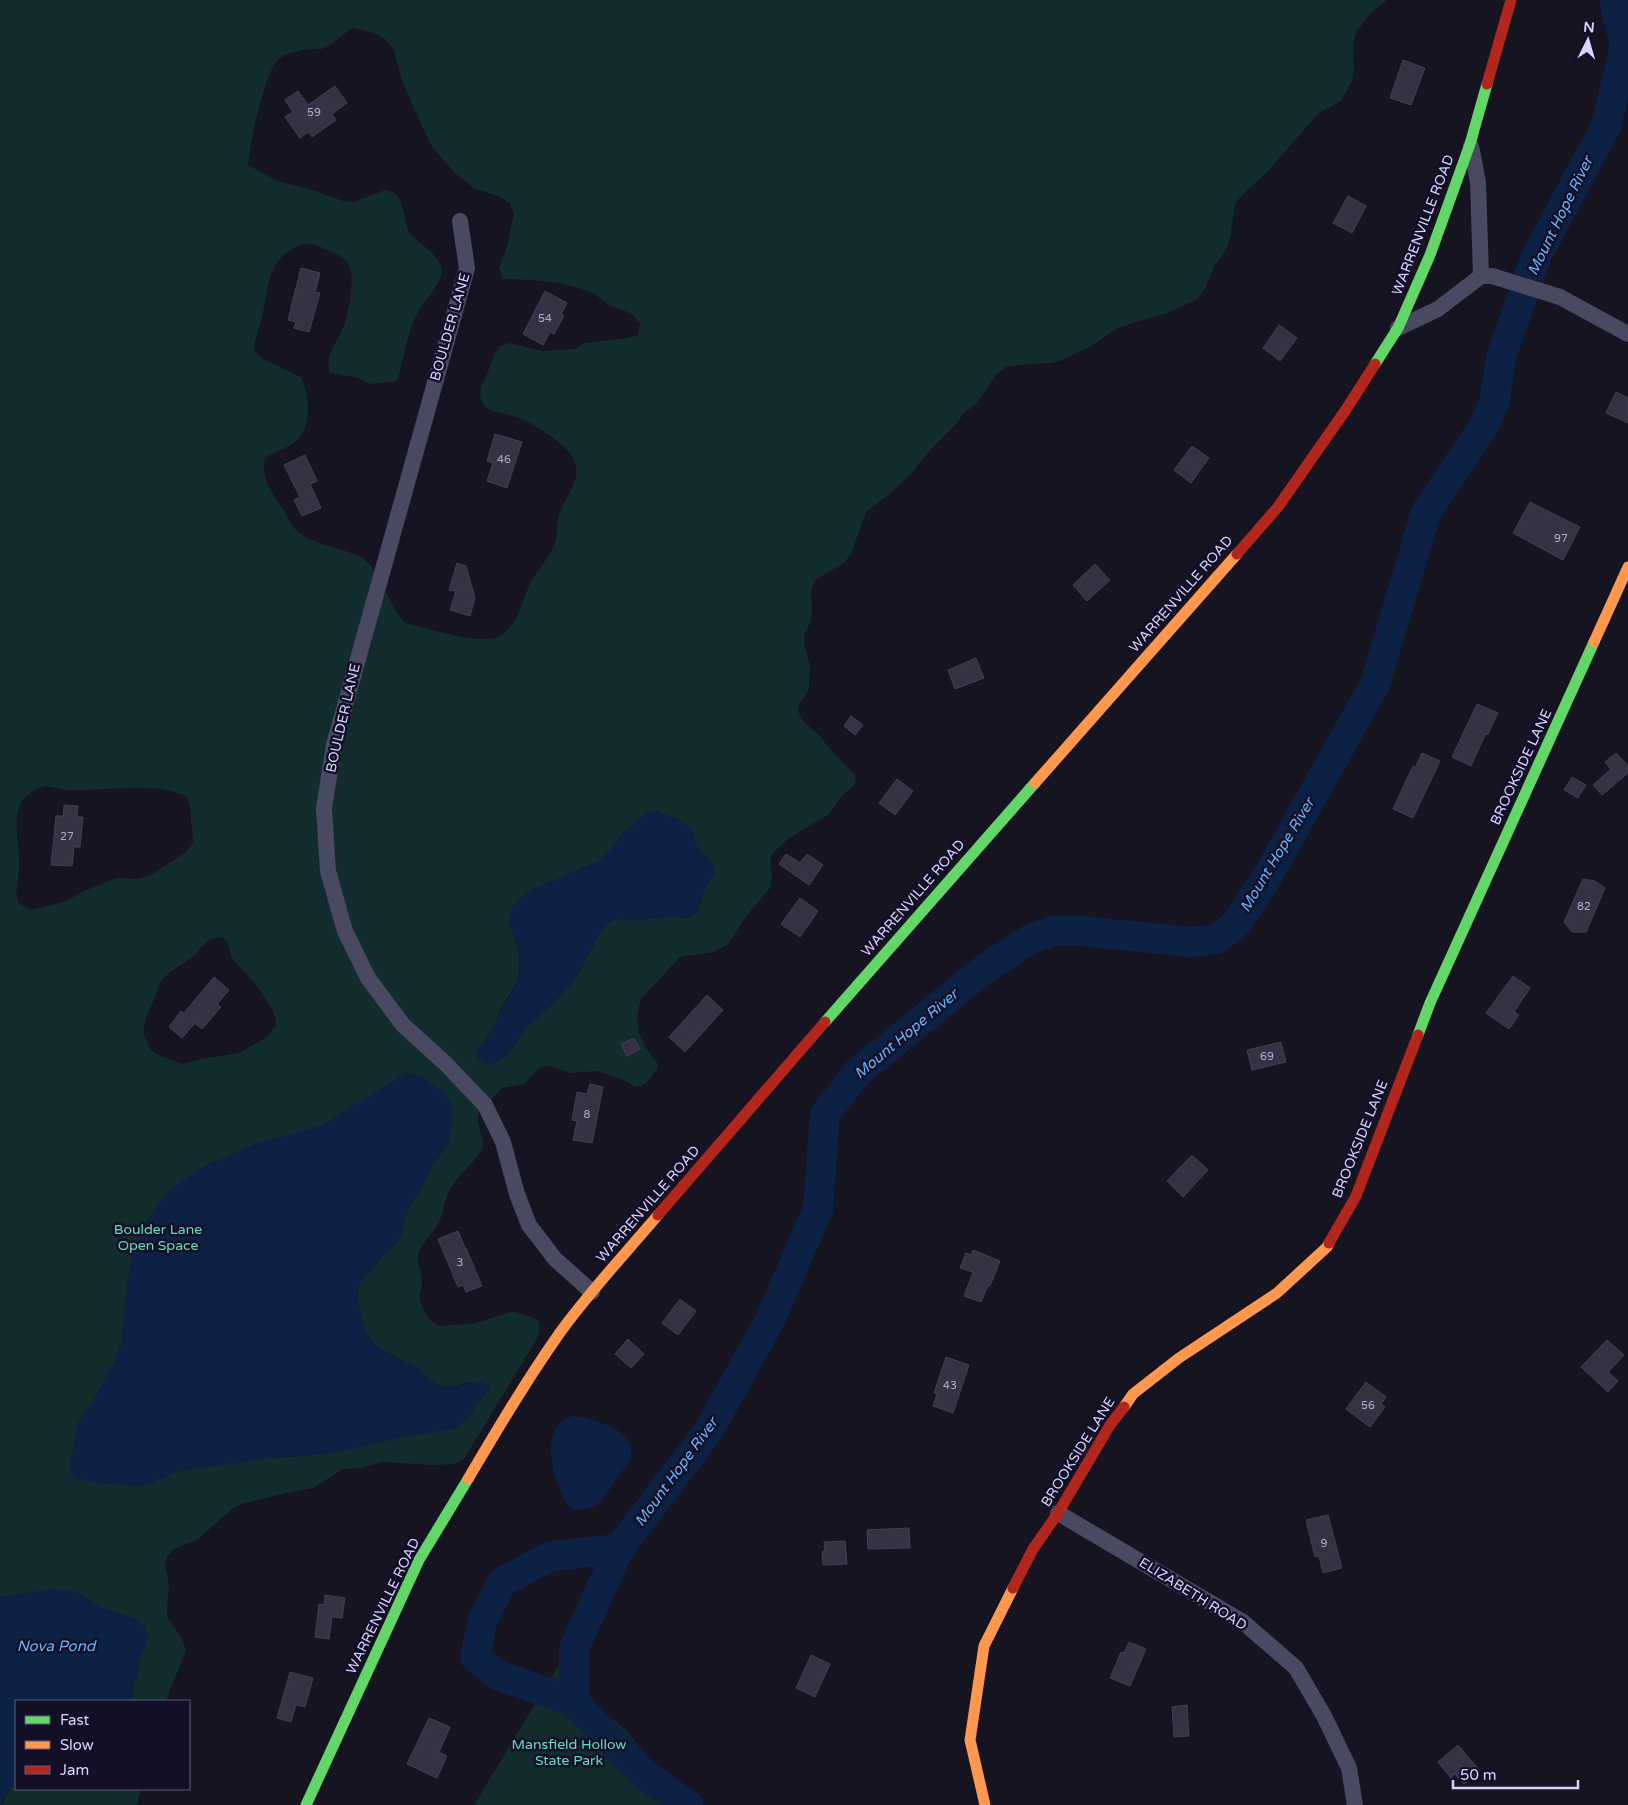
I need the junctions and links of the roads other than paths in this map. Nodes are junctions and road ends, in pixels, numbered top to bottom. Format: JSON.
{"nodes":[{"id":1,"x":1511,"y":0,"type":"edge"},
{"id":2,"x":1470,"y":144,"type":"junction"},
{"id":3,"x":460,"y":221,"type":"dead end"},
{"id":4,"x":1487,"y":276,"type":"junction"},
{"id":5,"x":1398,"y":328,"type":"junction"},
{"id":6,"x":1628,"y":334,"type":"edge"},
{"id":7,"x":1628,"y":567,"type":"edge"},
{"id":8,"x":592,"y":1292,"type":"junction"},
{"id":9,"x":1058,"y":1513,"type":"junction"},
{"id":10,"x":306,"y":1805,"type":"edge"},
{"id":11,"x":985,"y":1805,"type":"edge"},
{"id":12,"x":1355,"y":1805,"type":"edge"}],
"edges":[{"from":1,"to":2,"type":"main road","name":"WARRENVILLE ROAD"},
{"from":2,"to":4,"type":"street"},
{"from":2,"to":5,"type":"main road","name":"WARRENVILLE ROAD"},
{"from":3,"to":8,"type":"street","name":"BOULDER LANE"},
{"from":4,"to":5,"type":"street"},
{"from":4,"to":6,"type":"street"},
{"from":5,"to":8,"type":"main road","name":"WARRENVILLE ROAD"},
{"from":7,"to":9,"type":"main road","name":"BROOKSIDE LANE"},
{"from":8,"to":10,"type":"main road","name":"WARRENVILLE ROAD"},
{"from":9,"to":11,"type":"main road","name":"BROOKSIDE LANE"},
{"from":9,"to":12,"type":"street","name":"ELIZABETH ROAD"}]}
